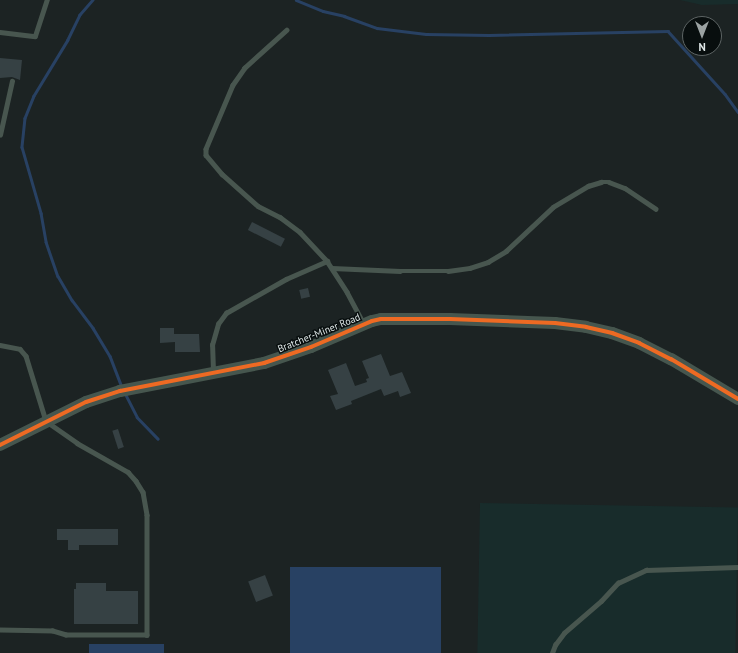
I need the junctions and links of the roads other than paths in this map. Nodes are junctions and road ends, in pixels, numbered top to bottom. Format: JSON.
{"nodes":[{"id":1,"x":47,"y":0,"type":"edge"},
{"id":2,"x":287,"y":30,"type":"dead end"},
{"id":3,"x":0,"y":32,"type":"edge"},
{"id":4,"x":12,"y":81,"type":"dead end"},
{"id":5,"x":0,"y":135,"type":"edge"},
{"id":6,"x":656,"y":209,"type":"dead end"},
{"id":7,"x":327,"y":261,"type":"junction"},
{"id":8,"x":332,"y":268,"type":"junction"},
{"id":9,"x":364,"y":324,"type":"junction"},
{"id":10,"x":0,"y":345,"type":"edge"},
{"id":11,"x":213,"y":373,"type":"junction"},
{"id":12,"x":738,"y":399,"type":"edge"},
{"id":13,"x":46,"y":421,"type":"junction"},
{"id":14,"x":0,"y":445,"type":"edge"},
{"id":15,"x":738,"y":567,"type":"edge"},
{"id":16,"x":0,"y":630,"type":"edge"},
{"id":17,"x":552,"y":653,"type":"edge"}],
"edges":[{"from":1,"to":3,"type":"lane"},
{"from":2,"to":7,"type":"lane"},
{"from":4,"to":5,"type":"lane"},
{"from":6,"to":8,"type":"lane"},
{"from":7,"to":8,"type":"lane"},
{"from":7,"to":11,"type":"lane"},
{"from":8,"to":9,"type":"lane"},
{"from":9,"to":11,"type":"street","name":"Bratcher-Miner Road"},
{"from":9,"to":12,"type":"street","name":"Bratcher-Miner Road"},
{"from":10,"to":13,"type":"lane"},
{"from":11,"to":13,"type":"street","name":"Bratcher-Miner Road"},
{"from":13,"to":14,"type":"street","name":"Bratcher-Miner Road"},
{"from":13,"to":16,"type":"lane"},
{"from":15,"to":17,"type":"lane"}]}
